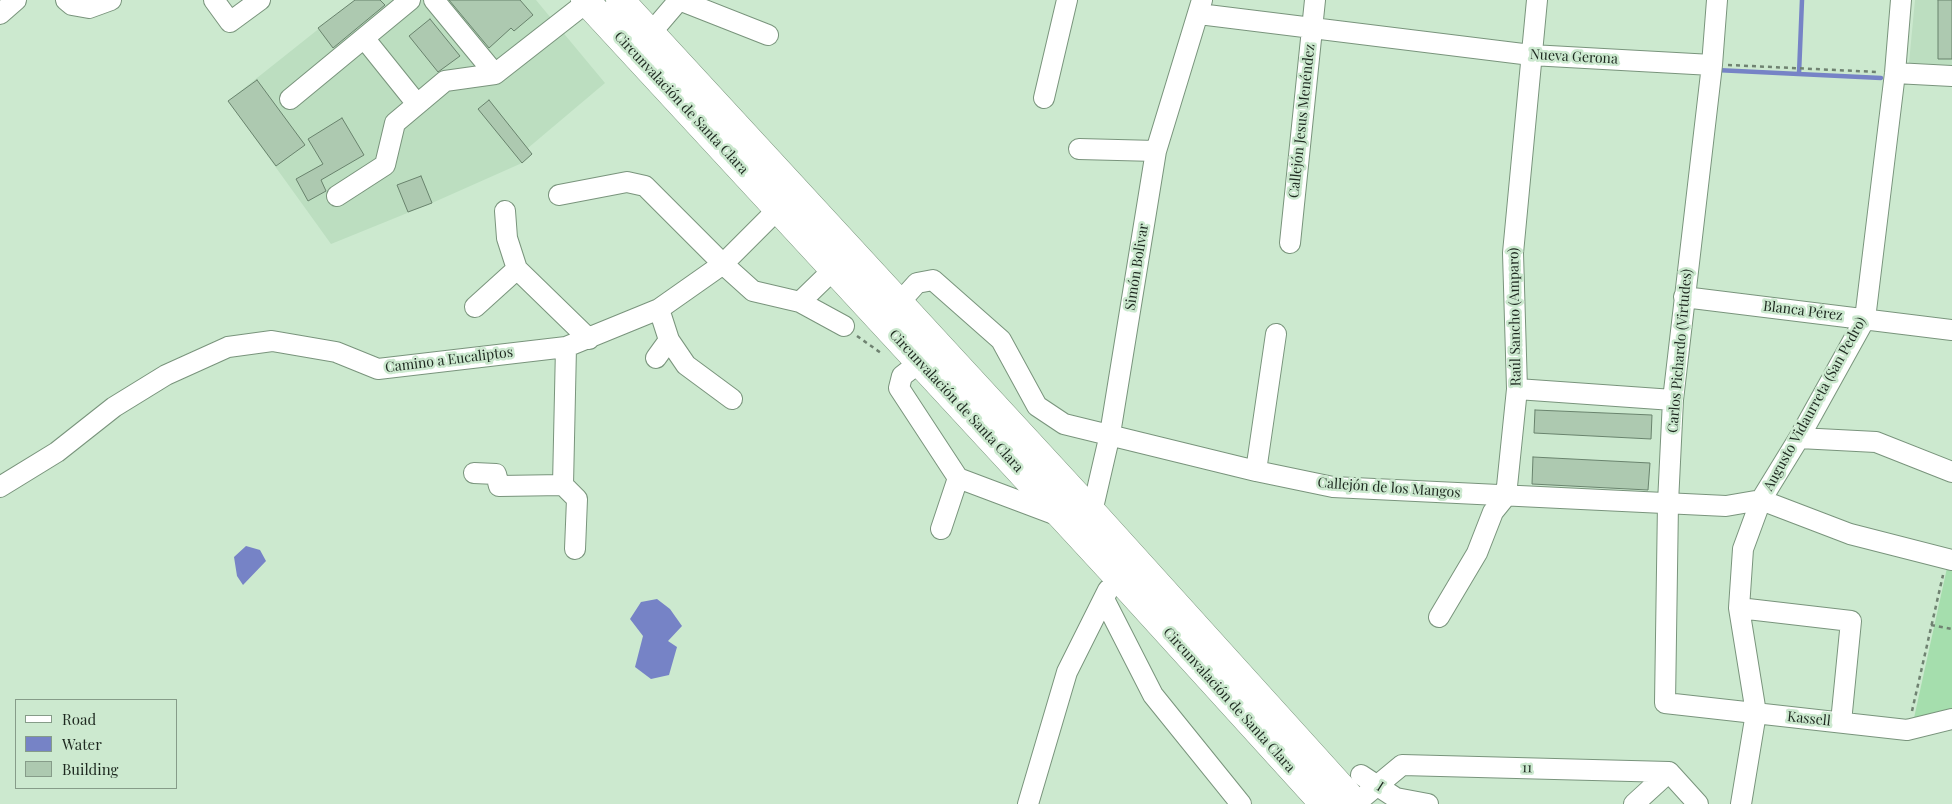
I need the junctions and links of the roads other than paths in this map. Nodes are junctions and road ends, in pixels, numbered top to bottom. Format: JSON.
{"nodes":[{"id":1,"x":16,"y":0,"type":"edge"},
{"id":2,"x":66,"y":0,"type":"edge"},
{"id":3,"x":214,"y":0,"type":"edge"},
{"id":4,"x":260,"y":0,"type":"edge"},
{"id":5,"x":410,"y":0,"type":"edge"},
{"id":6,"x":434,"y":0,"type":"edge"},
{"id":7,"x":620,"y":0,"type":"edge"},
{"id":8,"x":679,"y":0,"type":"edge"},
{"id":9,"x":1067,"y":0,"type":"edge"},
{"id":10,"x":1316,"y":0,"type":"edge"},
{"id":11,"x":1537,"y":0,"type":"edge"},
{"id":12,"x":1717,"y":0,"type":"edge"},
{"id":13,"x":1902,"y":0,"type":"edge"},
{"id":14,"x":586,"y":1,"type":"edge"},
{"id":15,"x":109,"y":2,"type":"edge"},
{"id":16,"x":1200,"y":7,"type":"edge"},
{"id":17,"x":0,"y":14,"type":"edge"},
{"id":18,"x":1311,"y":28,"type":"junction"},
{"id":19,"x":650,"y":34,"type":"junction"},
{"id":20,"x":768,"y":35,"type":"dead end"},
{"id":21,"x":364,"y":38,"type":"junction"},
{"id":22,"x":1531,"y":55,"type":"junction"},
{"id":23,"x":1712,"y":65,"type":"junction"},
{"id":24,"x":1895,"y":73,"type":"junction"},
{"id":25,"x":495,"y":74,"type":"junction"},
{"id":26,"x":1952,"y":76,"type":"edge"},
{"id":27,"x":1044,"y":98,"type":"dead end"},
{"id":28,"x":290,"y":99,"type":"dead end"},
{"id":29,"x":417,"y":104,"type":"junction"},
{"id":30,"x":1079,"y":149,"type":"dead end"},
{"id":31,"x":1156,"y":151,"type":"junction"},
{"id":32,"x":559,"y":195,"type":"dead end"},
{"id":33,"x":337,"y":196,"type":"dead end"},
{"id":34,"x":778,"y":209,"type":"junction"},
{"id":35,"x":505,"y":211,"type":"dead end"},
{"id":36,"x":1290,"y":243,"type":"dead end"},
{"id":37,"x":723,"y":264,"type":"junction"},
{"id":38,"x":516,"y":269,"type":"junction"},
{"id":39,"x":834,"y":269,"type":"junction"},
{"id":40,"x":1684,"y":296,"type":"junction"},
{"id":41,"x":800,"y":302,"type":"junction"},
{"id":42,"x":899,"y":303,"type":"junction"},
{"id":43,"x":474,"y":307,"type":"dead end"},
{"id":44,"x":659,"y":309,"type":"junction"},
{"id":45,"x":1865,"y":318,"type":"junction"},
{"id":46,"x":844,"y":326,"type":"road end"},
{"id":47,"x":1952,"y":330,"type":"edge"},
{"id":48,"x":1276,"y":334,"type":"dead end"},
{"id":49,"x":589,"y":339,"type":"junction"},
{"id":50,"x":668,"y":340,"type":"junction"},
{"id":51,"x":566,"y":347,"type":"junction"},
{"id":52,"x":656,"y":358,"type":"dead end"},
{"id":53,"x":911,"y":369,"type":"junction"},
{"id":54,"x":1517,"y":389,"type":"junction"},
{"id":55,"x":732,"y":399,"type":"dead end"},
{"id":56,"x":1673,"y":400,"type":"junction"},
{"id":57,"x":1110,"y":434,"type":"junction"},
{"id":58,"x":1799,"y":438,"type":"junction"},
{"id":59,"x":1256,"y":471,"type":"junction"},
{"id":60,"x":1952,"y":472,"type":"edge"},
{"id":61,"x":474,"y":473,"type":"dead end"},
{"id":62,"x":958,"y":478,"type":"junction"},
{"id":63,"x":563,"y":486,"type":"junction"},
{"id":64,"x":0,"y":487,"type":"edge"},
{"id":65,"x":1506,"y":496,"type":"junction"},
{"id":66,"x":1761,"y":500,"type":"junction"},
{"id":67,"x":1668,"y":503,"type":"junction"},
{"id":68,"x":1077,"y":520,"type":"junction"},
{"id":69,"x":941,"y":530,"type":"dead end"},
{"id":70,"x":575,"y":549,"type":"dead end"},
{"id":71,"x":1949,"y":560,"type":"edge"},
{"id":72,"x":1110,"y":587,"type":"junction"},
{"id":73,"x":1739,"y":608,"type":"junction"},
{"id":74,"x":1439,"y":617,"type":"dead end"},
{"id":75,"x":1665,"y":703,"type":"joint"},
{"id":76,"x":1756,"y":713,"type":"junction"},
{"id":77,"x":1952,"y":719,"type":"edge"},
{"id":78,"x":1841,"y":722,"type":"junction"},
{"id":79,"x":1668,"y":772,"type":"junction"},
{"id":80,"x":1369,"y":780,"type":"junction"},
{"id":81,"x":1028,"y":804,"type":"edge"},
{"id":82,"x":1241,"y":804,"type":"edge"},
{"id":83,"x":1324,"y":804,"type":"edge"},
{"id":84,"x":1356,"y":804,"type":"edge"},
{"id":85,"x":1428,"y":804,"type":"edge"},
{"id":86,"x":1634,"y":804,"type":"edge"},
{"id":87,"x":1698,"y":804,"type":"edge"},
{"id":88,"x":1741,"y":804,"type":"edge"}],
"edges":[{"from":1,"to":17,"type":"street"},
{"from":2,"to":15,"type":"street"},
{"from":3,"to":4,"type":"street"},
{"from":5,"to":21,"type":"street"},
{"from":6,"to":25,"type":"street"},
{"from":7,"to":19,"type":"highway","name":"Circunvalación de Santa Clara"},
{"from":8,"to":19,"type":"street"},
{"from":8,"to":20,"type":"street"},
{"from":9,"to":27,"type":"street"},
{"from":10,"to":18,"type":"street","name":"Callejón Jesus Menéndez"},
{"from":11,"to":22,"type":"street","name":"Raúl Sancho (Amparo)"},
{"from":12,"to":23,"type":"street","name":"Carlos Pichardo (Virtudes)"},
{"from":13,"to":24,"type":"street","name":"Augusto Vidaurreta (San Pedro)"},
{"from":14,"to":25,"type":"street"},
{"from":14,"to":34,"type":"highway","name":"Circunvalación de Santa Clara"},
{"from":16,"to":18,"type":"street","name":"Nueva Gerona"},
{"from":16,"to":31,"type":"street","name":"Simón Bolivar"},
{"from":18,"to":22,"type":"street","name":"Nueva Gerona"},
{"from":18,"to":36,"type":"street","name":"Callejón Jesus Menéndez"},
{"from":19,"to":42,"type":"highway","name":"Circunvalación de Santa Clara"},
{"from":21,"to":28,"type":"street"},
{"from":21,"to":29,"type":"street"},
{"from":22,"to":23,"type":"street","name":"Nueva Gerona"},
{"from":22,"to":54,"type":"street","name":"Raúl Sancho (Amparo)"},
{"from":23,"to":40,"type":"street","name":"Carlos Pichardo (Virtudes)"},
{"from":24,"to":26,"type":"street"},
{"from":24,"to":45,"type":"street","name":"Augusto Vidaurreta (San Pedro)"},
{"from":25,"to":29,"type":"street"},
{"from":29,"to":33,"type":"street"},
{"from":30,"to":31,"type":"street"},
{"from":31,"to":57,"type":"street","name":"Simón Bolivar"},
{"from":32,"to":37,"type":"street"},
{"from":34,"to":37,"type":"street","name":"Camino a Eucaliptos"},
{"from":34,"to":39,"type":"highway","name":"Circunvalación de Santa Clara"},
{"from":35,"to":38,"type":"street"},
{"from":37,"to":41,"type":"street"},
{"from":37,"to":44,"type":"street","name":"Camino a Eucaliptos"},
{"from":38,"to":43,"type":"street"},
{"from":38,"to":49,"type":"street"},
{"from":39,"to":41,"type":"street"},
{"from":39,"to":53,"type":"highway","name":"Circunvalación de Santa Clara"},
{"from":40,"to":45,"type":"street","name":"Blanca Pérez"},
{"from":40,"to":56,"type":"street","name":"Carlos Pichardo (Virtudes)"},
{"from":41,"to":46,"type":"street"},
{"from":42,"to":57,"type":"street","name":"Callejón de los Mangos"},
{"from":42,"to":68,"type":"highway","name":"Circunvalación de Santa Clara"},
{"from":44,"to":49,"type":"street","name":"Camino a Eucaliptos"},
{"from":44,"to":50,"type":"street"},
{"from":45,"to":47,"type":"street","name":"Blanca Pérez"},
{"from":45,"to":58,"type":"street","name":"Augusto Vidaurreta (San Pedro)"},
{"from":48,"to":59,"type":"street"},
{"from":49,"to":51,"type":"street","name":"Camino a Eucaliptos"},
{"from":50,"to":52,"type":"street"},
{"from":50,"to":55,"type":"street"},
{"from":51,"to":63,"type":"street"},
{"from":51,"to":64,"type":"street","name":"Camino a Eucaliptos"},
{"from":53,"to":62,"type":"street"},
{"from":53,"to":68,"type":"highway","name":"Circunvalación de Santa Clara"},
{"from":54,"to":56,"type":"street"},
{"from":54,"to":65,"type":"street","name":"Raúl Sancho (Amparo)"},
{"from":56,"to":67,"type":"street","name":"Carlos Pichardo (Virtudes)"},
{"from":57,"to":59,"type":"street","name":"Callejón de los Mangos"},
{"from":57,"to":68,"type":"street","name":"Simón Bolivar"},
{"from":58,"to":60,"type":"street"},
{"from":58,"to":66,"type":"street","name":"Augusto Vidaurreta (San Pedro)"},
{"from":59,"to":65,"type":"street","name":"Callejón de los Mangos"},
{"from":61,"to":63,"type":"street"},
{"from":62,"to":68,"type":"street"},
{"from":62,"to":69,"type":"street"},
{"from":63,"to":70,"type":"street"},
{"from":65,"to":67,"type":"street","name":"Callejón de los Mangos"},
{"from":65,"to":74,"type":"street"},
{"from":66,"to":67,"type":"street","name":"Callejón de los Mangos"},
{"from":66,"to":71,"type":"street"},
{"from":66,"to":73,"type":"street","name":"Augusto Vidaurreta (San Pedro)"},
{"from":67,"to":75,"type":"street","name":"Carlos Pichardo (Virtudes)"},
{"from":68,"to":72,"type":"highway","name":"Circunvalación de Santa Clara"},
{"from":68,"to":84,"type":"highway","name":"Circunvalación de Santa Clara"},
{"from":72,"to":81,"type":"street"},
{"from":72,"to":82,"type":"street"},
{"from":72,"to":83,"type":"highway","name":"Circunvalación de Santa Clara"},
{"from":73,"to":76,"type":"street","name":"Augusto Vidaurreta (San Pedro)"},
{"from":73,"to":78,"type":"street"},
{"from":75,"to":76,"type":"street","name":"Kassell"},
{"from":76,"to":78,"type":"street","name":"Kassell"},
{"from":76,"to":88,"type":"street","name":"Augusto Vidaurreta (San Pedro)"},
{"from":77,"to":78,"type":"street","name":"Kassell"},
{"from":79,"to":80,"type":"street","name":"11"},
{"from":79,"to":86,"type":"street"},
{"from":79,"to":87,"type":"street"},
{"from":80,"to":84,"type":"street","name":"11"},
{"from":80,"to":85,"type":"street","name":"I"}]}
